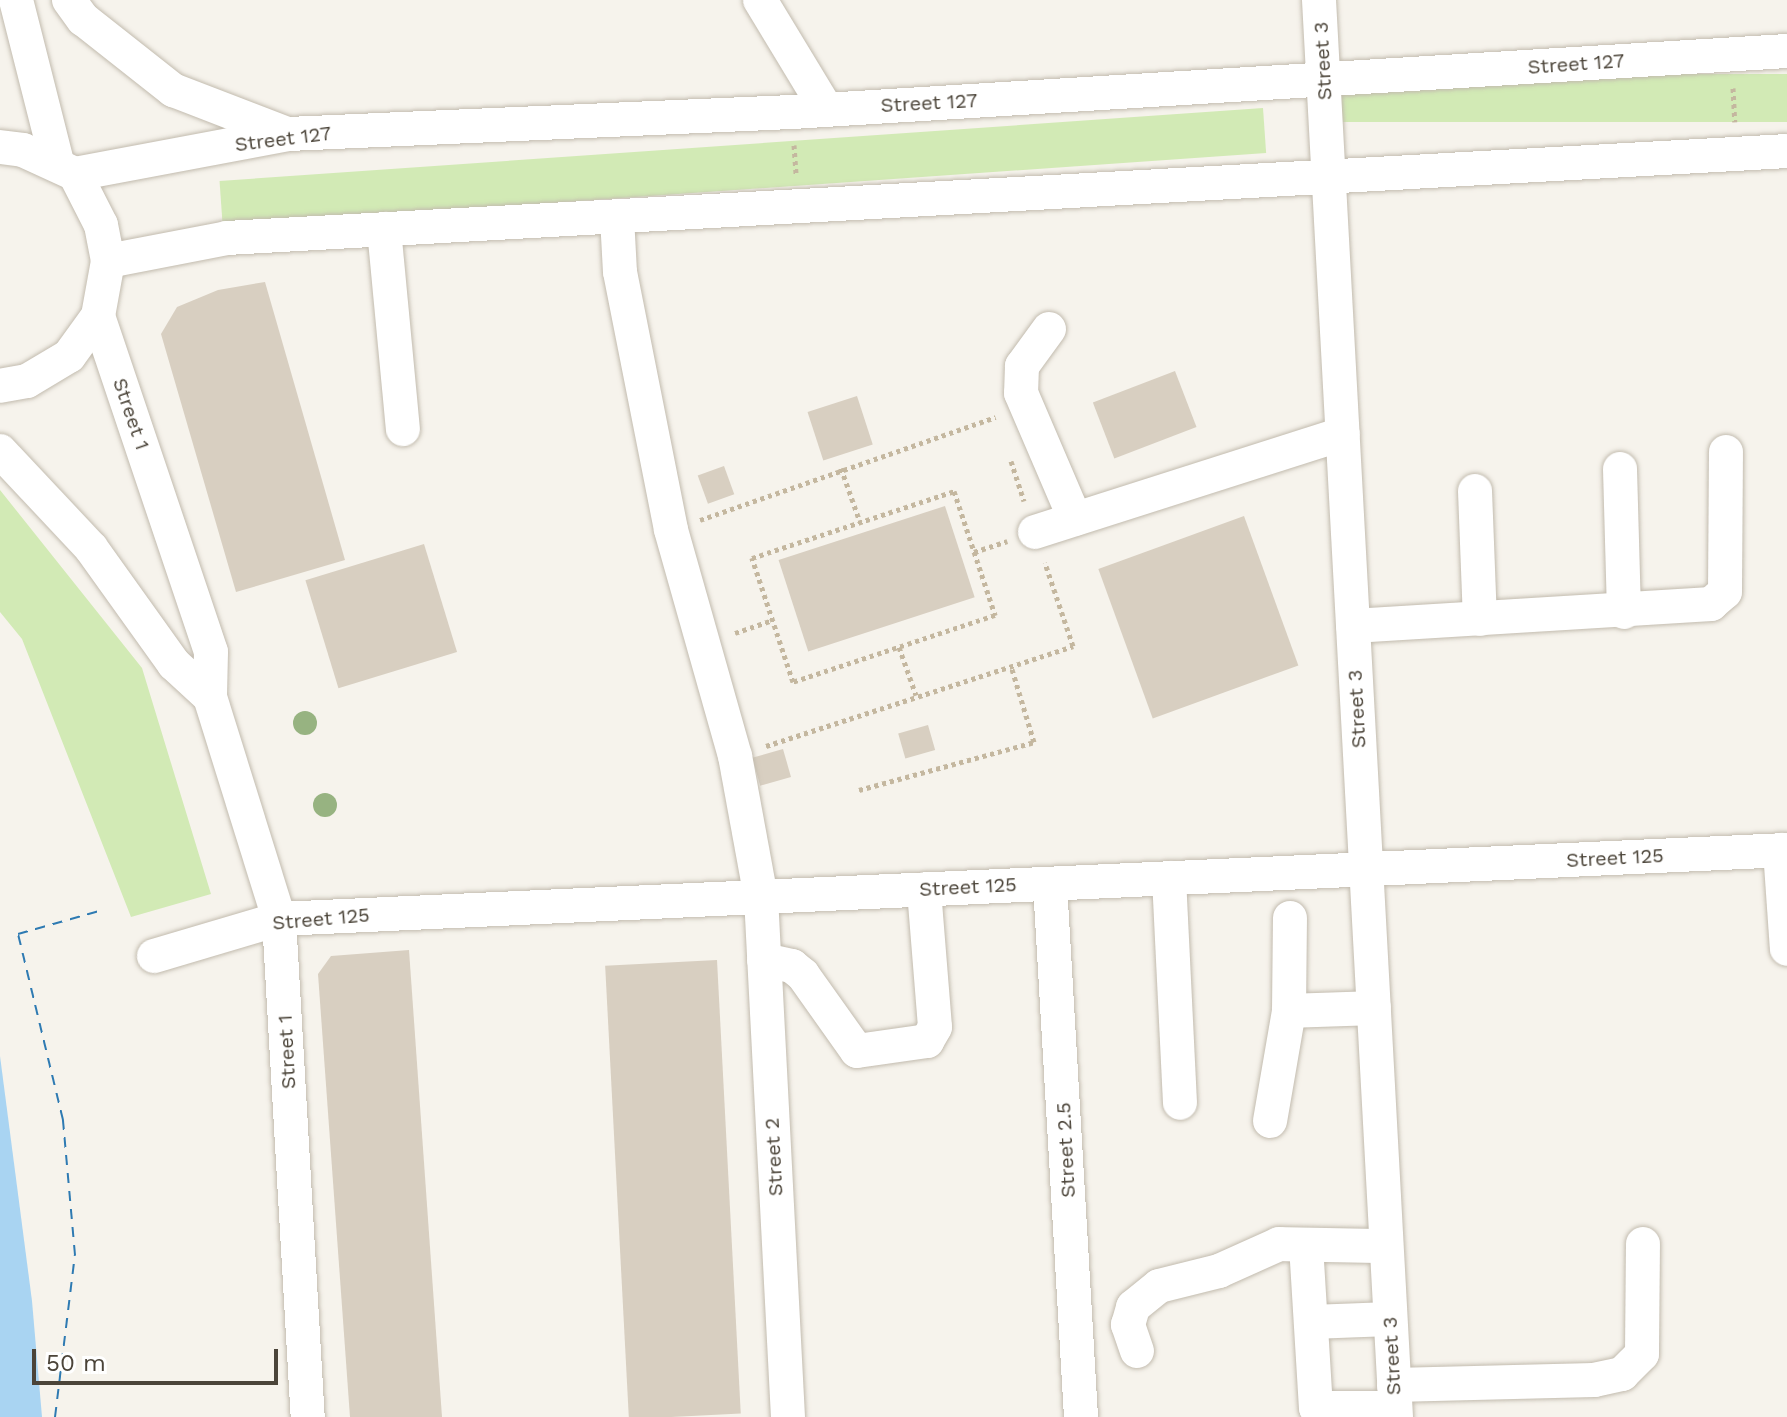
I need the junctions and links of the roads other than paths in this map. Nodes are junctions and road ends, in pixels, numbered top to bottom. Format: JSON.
{"nodes":[{"id":1,"x":16,"y":0,"type":"edge"},
{"id":2,"x":69,"y":0,"type":"edge"},
{"id":3,"x":760,"y":0,"type":"edge"},
{"id":4,"x":1319,"y":0,"type":"edge"},
{"id":5,"x":1787,"y":51,"type":"edge"},
{"id":6,"x":1323,"y":79,"type":"junction"},
{"id":7,"x":826,"y":109,"type":"junction"},
{"id":8,"x":288,"y":134,"type":"junction"},
{"id":9,"x":0,"y":147,"type":"edge"},
{"id":10,"x":1787,"y":151,"type":"edge"},
{"id":11,"x":66,"y":168,"type":"junction"},
{"id":12,"x":1329,"y":177,"type":"junction"},
{"id":13,"x":617,"y":217,"type":"junction"},
{"id":14,"x":384,"y":229,"type":"junction"},
{"id":15,"x":108,"y":261,"type":"junction"},
{"id":16,"x":98,"y":316,"type":"junction"},
{"id":17,"x":1049,"y":329,"type":"dead end"},
{"id":18,"x":0,"y":386,"type":"edge"},
{"id":19,"x":403,"y":429,"type":"dead end"},
{"id":20,"x":1343,"y":434,"type":"junction"},
{"id":21,"x":0,"y":451,"type":"edge"},
{"id":22,"x":1726,"y":452,"type":"dead end"},
{"id":23,"x":1620,"y":469,"type":"dead end"},
{"id":24,"x":1475,"y":491,"type":"dead end"},
{"id":25,"x":1075,"y":519,"type":"junction"},
{"id":26,"x":1035,"y":532,"type":"road end"},
{"id":27,"x":1624,"y":612,"type":"junction"},
{"id":28,"x":1480,"y":619,"type":"junction"},
{"id":29,"x":1353,"y":626,"type":"junction"},
{"id":30,"x":210,"y":697,"type":"junction"},
{"id":31,"x":1783,"y":850,"type":"edge"},
{"id":32,"x":1366,"y":869,"type":"junction"},
{"id":33,"x":1169,"y":878,"type":"junction"},
{"id":34,"x":1050,"y":884,"type":"junction"},
{"id":35,"x":924,"y":889,"type":"junction"},
{"id":36,"x":761,"y":897,"type":"junction"},
{"id":37,"x":1290,"y":918,"type":"dead end"},
{"id":38,"x":279,"y":919,"type":"junction"},
{"id":39,"x":1787,"y":949,"type":"edge"},
{"id":40,"x":154,"y":956,"type":"dead end"},
{"id":41,"x":764,"y":960,"type":"junction"},
{"id":42,"x":1374,"y":1008,"type":"junction"},
{"id":43,"x":1289,"y":1011,"type":"junction"},
{"id":44,"x":1180,"y":1103,"type":"dead end"},
{"id":45,"x":1270,"y":1121,"type":"dead end"},
{"id":46,"x":1643,"y":1244,"type":"dead end"},
{"id":47,"x":1306,"y":1245,"type":"junction"},
{"id":48,"x":1386,"y":1246,"type":"junction"},
{"id":49,"x":1390,"y":1319,"type":"junction"},
{"id":50,"x":1311,"y":1322,"type":"junction"},
{"id":51,"x":1137,"y":1351,"type":"dead end"},
{"id":52,"x":1395,"y":1403,"type":"edge"},
{"id":53,"x":308,"y":1417,"type":"edge"},
{"id":54,"x":788,"y":1417,"type":"edge"},
{"id":55,"x":1081,"y":1417,"type":"edge"}],
"edges":[{"from":1,"to":11,"type":"street"},
{"from":2,"to":8,"type":"street"},
{"from":3,"to":7,"type":"street"},
{"from":4,"to":6,"type":"street","name":"Street 3"},
{"from":5,"to":6,"type":"street","name":"Street 127"},
{"from":6,"to":7,"type":"street","name":"Street 127"},
{"from":6,"to":12,"type":"street","name":"Street 3"},
{"from":7,"to":8,"type":"street","name":"Street 127"},
{"from":8,"to":11,"type":"street","name":"Street 127"},
{"from":9,"to":11,"type":"street"},
{"from":10,"to":12,"type":"street"},
{"from":11,"to":15,"type":"street"},
{"from":12,"to":13,"type":"street"},
{"from":12,"to":20,"type":"street","name":"Street 3"},
{"from":13,"to":14,"type":"street"},
{"from":13,"to":36,"type":"street","name":"Street 2"},
{"from":14,"to":15,"type":"street"},
{"from":14,"to":19,"type":"street"},
{"from":15,"to":16,"type":"street"},
{"from":16,"to":18,"type":"street"},
{"from":16,"to":30,"type":"street","name":"Street 1"},
{"from":17,"to":25,"type":"street"},
{"from":20,"to":25,"type":"street"},
{"from":20,"to":29,"type":"street","name":"Street 3"},
{"from":21,"to":30,"type":"street"},
{"from":22,"to":27,"type":"street"},
{"from":23,"to":27,"type":"street"},
{"from":24,"to":28,"type":"street"},
{"from":25,"to":26,"type":"street"},
{"from":27,"to":28,"type":"street"},
{"from":28,"to":29,"type":"street"},
{"from":29,"to":32,"type":"street","name":"Street 3"},
{"from":30,"to":38,"type":"street","name":"Street 1"},
{"from":31,"to":32,"type":"street","name":"Street 125"},
{"from":31,"to":39,"type":"street"},
{"from":32,"to":33,"type":"street","name":"Street 125"},
{"from":32,"to":42,"type":"street","name":"Street 3"},
{"from":33,"to":34,"type":"street","name":"Street 125"},
{"from":33,"to":44,"type":"street"},
{"from":34,"to":35,"type":"street","name":"Street 125"},
{"from":34,"to":55,"type":"street","name":"Street 2.5"},
{"from":35,"to":36,"type":"street","name":"Street 125"},
{"from":35,"to":41,"type":"street"},
{"from":36,"to":38,"type":"street","name":"Street 125"},
{"from":36,"to":41,"type":"street","name":"Street 2"},
{"from":37,"to":43,"type":"street"},
{"from":38,"to":40,"type":"street","name":"Street 125"},
{"from":38,"to":53,"type":"street","name":"Street 1"},
{"from":41,"to":54,"type":"street","name":"Street 2"},
{"from":42,"to":43,"type":"street"},
{"from":42,"to":48,"type":"street","name":"Street 3"},
{"from":43,"to":45,"type":"street"},
{"from":46,"to":52,"type":"street"},
{"from":47,"to":48,"type":"street"},
{"from":47,"to":50,"type":"street"},
{"from":47,"to":51,"type":"street"},
{"from":48,"to":49,"type":"street","name":"Street 3"},
{"from":49,"to":50,"type":"street"},
{"from":49,"to":52,"type":"street","name":"Street 3"},
{"from":50,"to":52,"type":"street"}]}
